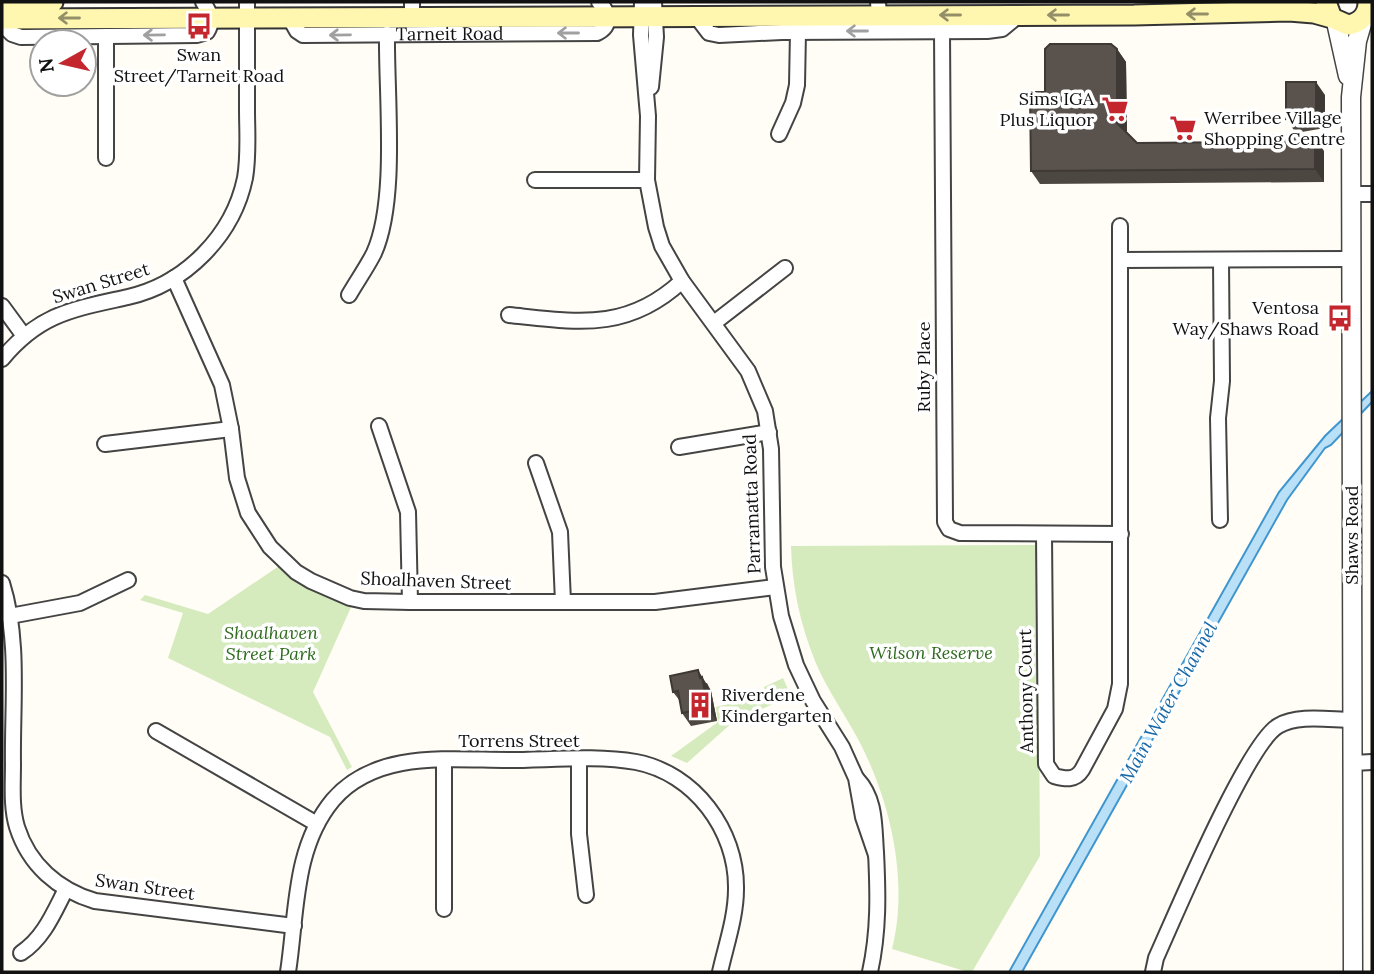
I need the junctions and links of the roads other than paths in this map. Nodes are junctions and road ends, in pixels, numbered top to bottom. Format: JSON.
{"nodes":[{"id":1,"x":2,"y":2,"type":"edge"},
{"id":2,"x":53,"y":2,"type":"edge"},
{"id":3,"x":1098,"y":8,"type":"edge"},
{"id":4,"x":1134,"y":8,"type":"edge"},
{"id":5,"x":412,"y":9,"type":"edge"},
{"id":6,"x":451,"y":9,"type":"edge"},
{"id":7,"x":603,"y":9,"type":"edge"},
{"id":8,"x":648,"y":9,"type":"edge"},
{"id":9,"x":882,"y":9,"type":"edge"},
{"id":10,"x":207,"y":10,"type":"edge"},
{"id":11,"x":247,"y":10,"type":"edge"},
{"id":12,"x":1367,"y":12,"type":"edge"},
{"id":13,"x":1331,"y":14,"type":"edge"},
{"id":14,"x":1018,"y":15,"type":"junction"},
{"id":15,"x":696,"y":16,"type":"junction"},
{"id":16,"x":289,"y":18,"type":"junction"},
{"id":17,"x":2,"y":21,"type":"edge"},
{"id":18,"x":942,"y":31,"type":"junction"},
{"id":19,"x":798,"y":32,"type":"junction"},
{"id":20,"x":387,"y":34,"type":"junction"},
{"id":21,"x":106,"y":36,"type":"junction"},
{"id":22,"x":1351,"y":97,"type":"junction"},
{"id":23,"x":779,"y":134,"type":"dead end"},
{"id":24,"x":106,"y":159,"type":"dead end"},
{"id":25,"x":536,"y":180,"type":"dead end"},
{"id":26,"x":647,"y":180,"type":"junction"},
{"id":27,"x":1352,"y":194,"type":"junction"},
{"id":28,"x":1372,"y":194,"type":"edge"},
{"id":29,"x":1120,"y":226,"type":"dead end"},
{"id":30,"x":1352,"y":259,"type":"junction"},
{"id":31,"x":1121,"y":260,"type":"junction"},
{"id":32,"x":1221,"y":261,"type":"junction"},
{"id":33,"x":785,"y":268,"type":"dead end"},
{"id":34,"x":169,"y":281,"type":"junction"},
{"id":35,"x":682,"y":281,"type":"junction"},
{"id":36,"x":349,"y":295,"type":"dead end"},
{"id":37,"x":2,"y":306,"type":"edge"},
{"id":38,"x":509,"y":315,"type":"dead end"},
{"id":39,"x":714,"y":323,"type":"junction"},
{"id":40,"x":24,"y":336,"type":"junction"},
{"id":41,"x":2,"y":359,"type":"edge"},
{"id":42,"x":379,"y":426,"type":"dead end"},
{"id":43,"x":231,"y":429,"type":"junction"},
{"id":44,"x":769,"y":432,"type":"junction"},
{"id":45,"x":105,"y":444,"type":"dead end"},
{"id":46,"x":679,"y":447,"type":"dead end"},
{"id":47,"x":536,"y":463,"type":"dead end"},
{"id":48,"x":1220,"y":520,"type":"dead end"},
{"id":49,"x":1121,"y":534,"type":"junction"},
{"id":50,"x":1044,"y":535,"type":"junction"},
{"id":51,"x":128,"y":580,"type":"dead end"},
{"id":52,"x":2,"y":583,"type":"edge"},
{"id":53,"x":775,"y":587,"type":"junction"},
{"id":54,"x":563,"y":602,"type":"junction"},
{"id":55,"x":410,"y":603,"type":"junction"},
{"id":56,"x":10,"y":616,"type":"junction"},
{"id":57,"x":1352,"y":720,"type":"junction"},
{"id":58,"x":156,"y":731,"type":"dead end"},
{"id":59,"x":444,"y":760,"type":"junction"},
{"id":60,"x":579,"y":760,"type":"junction"},
{"id":61,"x":1372,"y":762,"type":"edge"},
{"id":62,"x":1353,"y":763,"type":"junction"},
{"id":63,"x":317,"y":824,"type":"junction"},
{"id":64,"x":66,"y":889,"type":"junction"},
{"id":65,"x":586,"y":895,"type":"dead end"},
{"id":66,"x":444,"y":909,"type":"dead end"},
{"id":67,"x":294,"y":926,"type":"junction"},
{"id":68,"x":20,"y":953,"type":"dead end"},
{"id":69,"x":288,"y":972,"type":"edge"},
{"id":70,"x":720,"y":972,"type":"edge"},
{"id":71,"x":870,"y":972,"type":"edge"},
{"id":72,"x":1153,"y":972,"type":"edge"},
{"id":73,"x":1353,"y":972,"type":"edge"}],
"edges":[{"from":1,"to":2,"type":"main road"},
{"from":3,"to":4,"type":"main road","name":"Tarneit Road"},
{"from":3,"to":14,"type":"main road","name":"Tarneit Road","one_way":true},
{"from":13,"to":4,"type":"main road","name":"Tarneit Road","one_way":true},
{"from":5,"to":6,"type":"main road","name":"Tarneit Road"},
{"from":5,"to":16,"type":"main road","name":"Tarneit Road"},
{"from":6,"to":7,"type":"main road","name":"Tarneit Road"},
{"from":7,"to":8,"type":"main road","name":"Tarneit Road"},
{"from":7,"to":20,"type":"street","name":"Tarneit Road","one_way":true},
{"from":8,"to":15,"type":"main road","name":"Tarneit Road"},
{"from":8,"to":26,"type":"street","name":"Parramatta Road"},
{"from":14,"to":9,"type":"main road","name":"Tarneit Road","one_way":true},
{"from":9,"to":15,"type":"main road","name":"Tarneit Road"},
{"from":10,"to":11,"type":"main road","name":"Tarneit Road"},
{"from":10,"to":17,"type":"main road","name":"Tarneit Road","one_way":true},
{"from":10,"to":21,"type":"street","name":"Tarneit Road","one_way":true},
{"from":11,"to":16,"type":"main road","name":"Tarneit Road"},
{"from":11,"to":34,"type":"street","name":"Swan Street"},
{"from":12,"to":13,"type":"main road"},
{"from":12,"to":22,"type":"street","name":"Shaws Road"},
{"from":13,"to":22,"type":"street","name":"Shaws Road"},
{"from":14,"to":18,"type":"street","name":"Tarneit Road"},
{"from":15,"to":19,"type":"street","name":"Tarneit Road"},
{"from":20,"to":16,"type":"street","name":"Tarneit Road","one_way":true},
{"from":17,"to":21,"type":"street","name":"Tarneit Road"},
{"from":18,"to":19,"type":"street","name":"Tarneit Road","one_way":true},
{"from":18,"to":50,"type":"street","name":"Ruby Place"},
{"from":19,"to":23,"type":"street"},
{"from":20,"to":36,"type":"street"},
{"from":21,"to":24,"type":"street"},
{"from":22,"to":27,"type":"street","name":"Shaws Road"},
{"from":25,"to":26,"type":"street"},
{"from":26,"to":35,"type":"street","name":"Parramatta Road"},
{"from":27,"to":28,"type":"street"},
{"from":27,"to":30,"type":"street","name":"Shaws Road"},
{"from":29,"to":31,"type":"street","name":"Anthony Court"},
{"from":30,"to":32,"type":"street"},
{"from":30,"to":57,"type":"street","name":"Shaws Road"},
{"from":31,"to":32,"type":"street"},
{"from":31,"to":49,"type":"street","name":"Anthony Court"},
{"from":32,"to":48,"type":"street"},
{"from":33,"to":39,"type":"street"},
{"from":34,"to":40,"type":"street","name":"Swan Street"},
{"from":34,"to":43,"type":"street","name":"Shoalhaven Street"},
{"from":35,"to":38,"type":"street"},
{"from":35,"to":39,"type":"street","name":"Parramatta Road"},
{"from":37,"to":40,"type":"street"},
{"from":39,"to":44,"type":"street","name":"Parramatta Road"},
{"from":40,"to":41,"type":"street","name":"Swan Street"},
{"from":42,"to":55,"type":"street"},
{"from":43,"to":45,"type":"street"},
{"from":43,"to":55,"type":"street","name":"Shoalhaven Street"},
{"from":44,"to":46,"type":"street"},
{"from":44,"to":53,"type":"street","name":"Parramatta Road"},
{"from":47,"to":54,"type":"street"},
{"from":49,"to":50,"type":"street","name":"Ruby Place"},
{"from":49,"to":50,"type":"street","name":"Anthony Court"},
{"from":51,"to":56,"type":"street"},
{"from":52,"to":56,"type":"street","name":"Swan Street"},
{"from":53,"to":54,"type":"street","name":"Shoalhaven Street"},
{"from":53,"to":71,"type":"street","name":"Parramatta Road"},
{"from":54,"to":55,"type":"street","name":"Shoalhaven Street"},
{"from":56,"to":64,"type":"street","name":"Swan Street"},
{"from":57,"to":62,"type":"street","name":"Shaws Road"},
{"from":57,"to":72,"type":"street"},
{"from":58,"to":63,"type":"street"},
{"from":59,"to":60,"type":"street","name":"Torrens Street"},
{"from":59,"to":63,"type":"street","name":"Torrens Street"},
{"from":59,"to":66,"type":"street"},
{"from":60,"to":65,"type":"street"},
{"from":60,"to":70,"type":"street","name":"Torrens Street"},
{"from":61,"to":62,"type":"street"},
{"from":62,"to":73,"type":"street","name":"Shaws Road"},
{"from":63,"to":67,"type":"street","name":"Torrens Street"},
{"from":64,"to":67,"type":"street","name":"Swan Street"},
{"from":64,"to":68,"type":"street"},
{"from":67,"to":69,"type":"street","name":"Torrens Street"}]}
